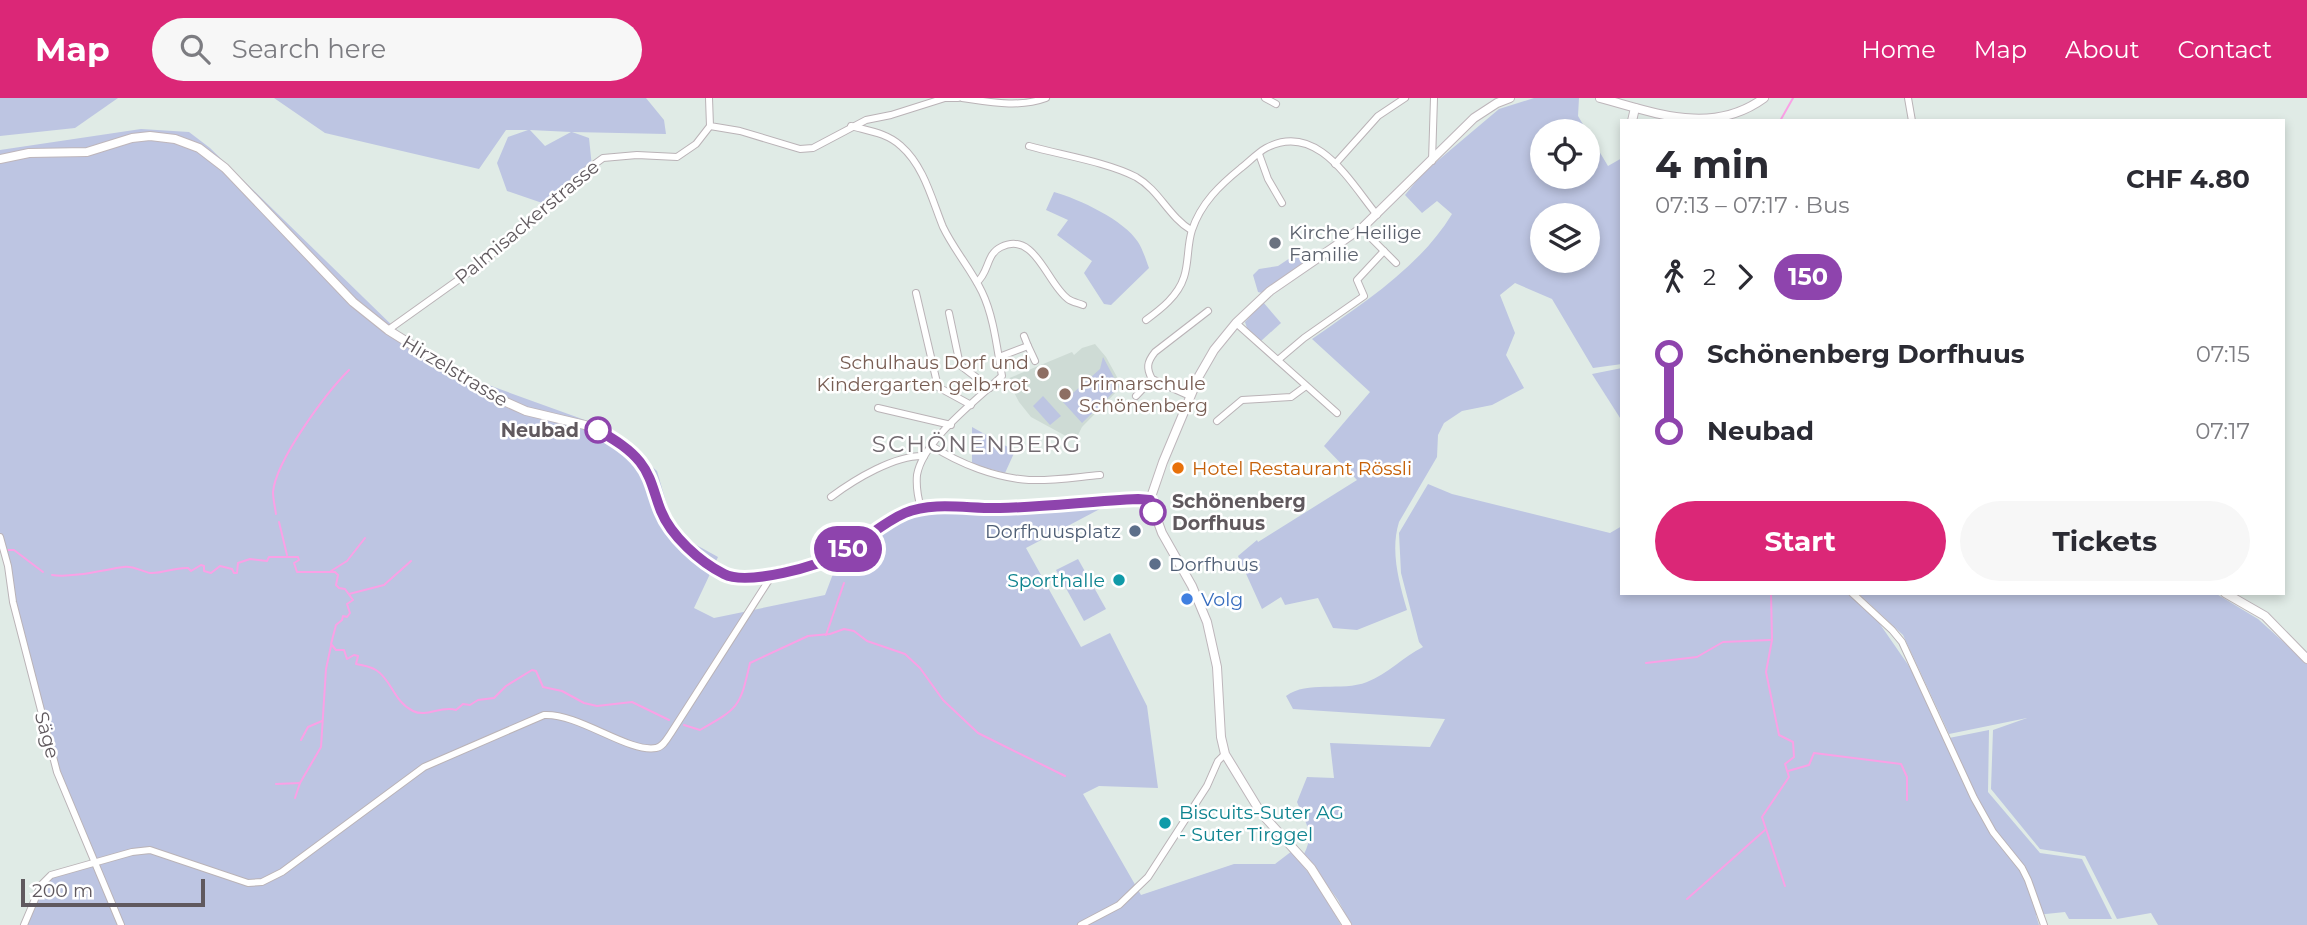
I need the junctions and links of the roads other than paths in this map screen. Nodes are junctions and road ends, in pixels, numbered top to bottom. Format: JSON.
{"nodes":[{"id":1,"x":709,"y":98,"type":"edge"},
{"id":2,"x":960,"y":98,"type":"edge"},
{"id":3,"x":1046,"y":98,"type":"edge"},
{"id":4,"x":1265,"y":98,"type":"edge"},
{"id":5,"x":1405,"y":98,"type":"edge"},
{"id":6,"x":1434,"y":98,"type":"edge"},
{"id":7,"x":1510,"y":98,"type":"edge"},
{"id":8,"x":1600,"y":98,"type":"edge"},
{"id":9,"x":1764,"y":98,"type":"edge"},
{"id":10,"x":1908,"y":98,"type":"edge"},
{"id":11,"x":1276,"y":104,"type":"dead end"},
{"id":12,"x":1635,"y":108,"type":"junction"},
{"id":13,"x":1632,"y":119,"type":"edge"},
{"id":14,"x":1686,"y":119,"type":"edge"},
{"id":15,"x":1705,"y":119,"type":"edge"},
{"id":16,"x":1912,"y":119,"type":"edge"},
{"id":17,"x":710,"y":126,"type":"junction"},
{"id":18,"x":851,"y":126,"type":"junction"},
{"id":19,"x":1029,"y":146,"type":"dead end"},
{"id":20,"x":1259,"y":153,"type":"junction"},
{"id":21,"x":0,"y":159,"type":"edge"},
{"id":22,"x":1432,"y":160,"type":"junction"},
{"id":23,"x":1335,"y":164,"type":"junction"},
{"id":24,"x":1282,"y":203,"type":"dead end"},
{"id":25,"x":1377,"y":215,"type":"junction"},
{"id":26,"x":1191,"y":230,"type":"junction"},
{"id":27,"x":1370,"y":237,"type":"dead end"},
{"id":28,"x":1384,"y":251,"type":"junction"},
{"id":29,"x":1396,"y":263,"type":"dead end"},
{"id":30,"x":977,"y":282,"type":"junction"},
{"id":31,"x":916,"y":293,"type":"dead end"},
{"id":32,"x":1083,"y":305,"type":"dead end"},
{"id":33,"x":1208,"y":311,"type":"dead end"},
{"id":34,"x":949,"y":313,"type":"dead end"},
{"id":35,"x":1146,"y":320,"type":"dead end"},
{"id":36,"x":1236,"y":323,"type":"junction"},
{"id":37,"x":388,"y":330,"type":"junction"},
{"id":38,"x":1024,"y":335,"type":"dead end"},
{"id":39,"x":1028,"y":346,"type":"junction"},
{"id":40,"x":999,"y":356,"type":"junction"},
{"id":41,"x":1278,"y":360,"type":"junction"},
{"id":42,"x":1035,"y":361,"type":"dead end"},
{"id":43,"x":1152,"y":379,"type":"junction"},
{"id":44,"x":1306,"y":386,"type":"junction"},
{"id":45,"x":990,"y":388,"type":"junction"},
{"id":46,"x":1136,"y":396,"type":"dead end"},
{"id":47,"x":1190,"y":396,"type":"junction"},
{"id":48,"x":971,"y":405,"type":"junction"},
{"id":49,"x":878,"y":408,"type":"dead end"},
{"id":50,"x":1337,"y":413,"type":"dead end"},
{"id":51,"x":1216,"y":421,"type":"dead end"},
{"id":52,"x":951,"y":425,"type":"junction"},
{"id":53,"x":932,"y":446,"type":"junction"},
{"id":54,"x":925,"y":456,"type":"junction"},
{"id":55,"x":1100,"y":475,"type":"dead end"},
{"id":56,"x":831,"y":497,"type":"dead end"},
{"id":57,"x":1150,"y":500,"type":"junction"},
{"id":58,"x":921,"y":508,"type":"junction"},
{"id":59,"x":0,"y":537,"type":"edge"},
{"id":60,"x":769,"y":574,"type":"junction"},
{"id":61,"x":1854,"y":595,"type":"edge"},
{"id":62,"x":2228,"y":595,"type":"edge"},
{"id":63,"x":2307,"y":659,"type":"edge"},
{"id":64,"x":1225,"y":754,"type":"junction"},
{"id":65,"x":95,"y":863,"type":"junction"},
{"id":66,"x":24,"y":925,"type":"edge"},
{"id":67,"x":121,"y":925,"type":"edge"},
{"id":68,"x":1081,"y":925,"type":"edge"},
{"id":69,"x":1347,"y":925,"type":"edge"},
{"id":70,"x":2044,"y":925,"type":"edge"}],
"edges":[{"from":1,"to":17,"type":"street"},
{"from":2,"to":3,"type":"street"},
{"from":2,"to":18,"type":"street"},
{"from":4,"to":11,"type":"street"},
{"from":5,"to":23,"type":"street"},
{"from":6,"to":22,"type":"street"},
{"from":7,"to":22,"type":"street"},
{"from":8,"to":12,"type":"street"},
{"from":9,"to":15,"type":"street"},
{"from":10,"to":16,"type":"street"},
{"from":12,"to":13,"type":"street"},
{"from":12,"to":14,"type":"street"},
{"from":17,"to":18,"type":"street"},
{"from":17,"to":37,"type":"street","name":"Palmisackerstrasse"},
{"from":18,"to":30,"type":"street"},
{"from":19,"to":26,"type":"street"},
{"from":20,"to":23,"type":"street"},
{"from":20,"to":24,"type":"street"},
{"from":20,"to":26,"type":"street"},
{"from":21,"to":37,"type":"street","name":"Hirzelstrasse"},
{"from":22,"to":25,"type":"street"},
{"from":23,"to":25,"type":"street"},
{"from":25,"to":36,"type":"street"},
{"from":26,"to":35,"type":"street"},
{"from":27,"to":28,"type":"street"},
{"from":28,"to":29,"type":"street"},
{"from":28,"to":41,"type":"street"},
{"from":30,"to":32,"type":"street"},
{"from":30,"to":40,"type":"street"},
{"from":31,"to":48,"type":"street"},
{"from":33,"to":43,"type":"street"},
{"from":34,"to":45,"type":"street"},
{"from":36,"to":41,"type":"street"},
{"from":36,"to":47,"type":"street"},
{"from":37,"to":60,"type":"street","name":"Hirzelstrasse"},
{"from":38,"to":39,"type":"street"},
{"from":39,"to":40,"type":"street"},
{"from":39,"to":42,"type":"street"},
{"from":40,"to":45,"type":"street"},
{"from":41,"to":44,"type":"street"},
{"from":43,"to":46,"type":"street"},
{"from":43,"to":47,"type":"street"},
{"from":44,"to":50,"type":"street"},
{"from":44,"to":51,"type":"street"},
{"from":45,"to":48,"type":"street"},
{"from":47,"to":57,"type":"street"},
{"from":48,"to":52,"type":"street"},
{"from":49,"to":52,"type":"street"},
{"from":52,"to":53,"type":"street"},
{"from":53,"to":54,"type":"street"},
{"from":53,"to":55,"type":"street"},
{"from":54,"to":56,"type":"street"},
{"from":54,"to":58,"type":"street"},
{"from":57,"to":58,"type":"street","name":"Hirzelstrasse"},
{"from":57,"to":64,"type":"street"},
{"from":58,"to":60,"type":"street","name":"Hirzelstrasse"},
{"from":59,"to":65,"type":"street","name":"Säge"},
{"from":60,"to":65,"type":"street"},
{"from":61,"to":70,"type":"street"},
{"from":62,"to":63,"type":"street"},
{"from":64,"to":68,"type":"street"},
{"from":64,"to":69,"type":"street"},
{"from":65,"to":66,"type":"street"},
{"from":65,"to":67,"type":"street","name":"Säge"}]}
